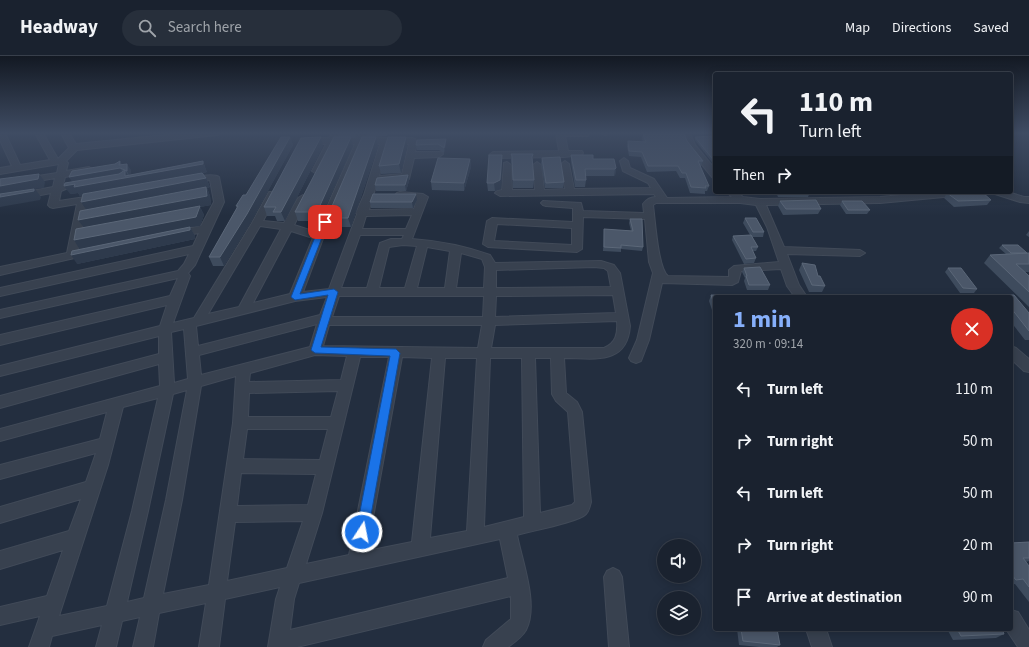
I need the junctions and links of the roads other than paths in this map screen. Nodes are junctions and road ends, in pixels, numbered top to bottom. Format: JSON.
{"nodes":[{"id":1,"x":14,"y":161,"type":"edge"},
{"id":2,"x":47,"y":161,"type":"edge"},
{"id":3,"x":64,"y":161,"type":"edge"},
{"id":4,"x":322,"y":161,"type":"edge"},
{"id":5,"x":351,"y":161,"type":"edge"},
{"id":6,"x":380,"y":161,"type":"edge"},
{"id":7,"x":410,"y":161,"type":"edge"},
{"id":8,"x":624,"y":161,"type":"dead end"},
{"id":9,"x":703,"y":161,"type":"edge"},
{"id":10,"x":564,"y":164,"type":"dead end"},
{"id":11,"x":507,"y":165,"type":"dead end"},
{"id":12,"x":537,"y":165,"type":"dead end"},
{"id":13,"x":17,"y":168,"type":"junction"},
{"id":14,"x":96,"y":168,"type":"edge"},
{"id":15,"x":0,"y":171,"type":"edge"},
{"id":16,"x":713,"y":173,"type":"edge"},
{"id":17,"x":60,"y":174,"type":"junction"},
{"id":18,"x":373,"y":178,"type":"junction"},
{"id":19,"x":175,"y":183,"type":"edge"},
{"id":20,"x":278,"y":183,"type":"edge"},
{"id":21,"x":0,"y":185,"type":"edge"},
{"id":22,"x":71,"y":187,"type":"edge"},
{"id":23,"x":56,"y":190,"type":"junction"},
{"id":24,"x":658,"y":190,"type":"junction"},
{"id":25,"x":570,"y":192,"type":"junction"},
{"id":26,"x":540,"y":193,"type":"junction"},
{"id":27,"x":734,"y":194,"type":"edge"},
{"id":28,"x":882,"y":194,"type":"edge"},
{"id":29,"x":946,"y":194,"type":"edge"},
{"id":30,"x":1004,"y":194,"type":"edge"},
{"id":31,"x":390,"y":195,"type":"edge"},
{"id":32,"x":105,"y":197,"type":"edge"},
{"id":33,"x":0,"y":200,"type":"edge"},
{"id":34,"x":663,"y":200,"type":"junction"},
{"id":35,"x":740,"y":200,"type":"junction"},
{"id":36,"x":889,"y":200,"type":"junction"},
{"id":37,"x":1029,"y":200,"type":"edge"},
{"id":38,"x":82,"y":201,"type":"junction"},
{"id":39,"x":760,"y":202,"type":"junction"},
{"id":40,"x":546,"y":203,"type":"dead end"},
{"id":41,"x":217,"y":208,"type":"junction"},
{"id":42,"x":202,"y":211,"type":"dead end"},
{"id":43,"x":418,"y":212,"type":"junction"},
{"id":44,"x":361,"y":213,"type":"junction"},
{"id":45,"x":578,"y":214,"type":"junction"},
{"id":46,"x":649,"y":216,"type":"junction"},
{"id":47,"x":257,"y":223,"type":"junction"},
{"id":48,"x":578,"y":225,"type":"junction"},
{"id":49,"x":288,"y":227,"type":"junction"},
{"id":50,"x":205,"y":229,"type":"junction"},
{"id":51,"x":90,"y":232,"type":"edge"},
{"id":52,"x":355,"y":232,"type":"junction"},
{"id":53,"x":75,"y":235,"type":"junction"},
{"id":54,"x":319,"y":236,"type":"junction"},
{"id":55,"x":164,"y":237,"type":"edge"},
{"id":56,"x":408,"y":237,"type":"junction"},
{"id":57,"x":423,"y":244,"type":"junction"},
{"id":58,"x":456,"y":248,"type":"junction"},
{"id":59,"x":196,"y":249,"type":"junction"},
{"id":60,"x":102,"y":250,"type":"edge"},
{"id":61,"x":780,"y":250,"type":"junction"},
{"id":62,"x":860,"y":253,"type":"dead end"},
{"id":63,"x":72,"y":256,"type":"junction"},
{"id":64,"x":786,"y":265,"type":"junction"},
{"id":65,"x":492,"y":266,"type":"junction"},
{"id":66,"x":0,"y":271,"type":"edge"},
{"id":67,"x":659,"y":273,"type":"junction"},
{"id":68,"x":181,"y":274,"type":"junction"},
{"id":69,"x":372,"y":291,"type":"junction"},
{"id":70,"x":410,"y":291,"type":"junction"},
{"id":71,"x":450,"y":291,"type":"junction"},
{"id":72,"x":618,"y":291,"type":"junction"},
{"id":73,"x":0,"y":292,"type":"edge"},
{"id":74,"x":334,"y":292,"type":"junction"},
{"id":75,"x":490,"y":292,"type":"junction"},
{"id":76,"x":800,"y":295,"type":"edge"},
{"id":77,"x":295,"y":297,"type":"junction"},
{"id":78,"x":174,"y":299,"type":"junction"},
{"id":79,"x":243,"y":311,"type":"junction"},
{"id":80,"x":0,"y":314,"type":"edge"},
{"id":81,"x":622,"y":317,"type":"junction"},
{"id":82,"x":324,"y":319,"type":"junction"},
{"id":83,"x":489,"y":321,"type":"junction"},
{"id":84,"x":192,"y":323,"type":"junction"},
{"id":85,"x":166,"y":329,"type":"junction"},
{"id":86,"x":0,"y":340,"type":"edge"},
{"id":87,"x":315,"y":350,"type":"junction"},
{"id":88,"x":193,"y":352,"type":"junction"},
{"id":89,"x":355,"y":352,"type":"junction"},
{"id":90,"x":396,"y":353,"type":"junction"},
{"id":91,"x":439,"y":353,"type":"junction"},
{"id":92,"x":484,"y":353,"type":"junction"},
{"id":93,"x":528,"y":353,"type":"junction"},
{"id":94,"x":556,"y":353,"type":"junction"},
{"id":95,"x":1013,"y":353,"type":"edge"},
{"id":96,"x":166,"y":357,"type":"junction"},
{"id":97,"x":636,"y":358,"type":"dead end"},
{"id":98,"x":1029,"y":367,"type":"edge"},
{"id":99,"x":243,"y":370,"type":"junction"},
{"id":100,"x":0,"y":371,"type":"edge"},
{"id":101,"x":193,"y":384,"type":"junction"},
{"id":102,"x":346,"y":385,"type":"junction"},
{"id":103,"x":242,"y":388,"type":"junction"},
{"id":104,"x":169,"y":390,"type":"junction"},
{"id":105,"x":0,"y":402,"type":"edge"},
{"id":106,"x":117,"y":403,"type":"junction"},
{"id":107,"x":337,"y":423,"type":"junction"},
{"id":108,"x":240,"y":424,"type":"junction"},
{"id":109,"x":0,"y":435,"type":"edge"},
{"id":110,"x":106,"y":444,"type":"junction"},
{"id":111,"x":234,"y":466,"type":"junction"},
{"id":112,"x":326,"y":467,"type":"junction"},
{"id":113,"x":0,"y":472,"type":"edge"},
{"id":114,"x":92,"y":488,"type":"junction"},
{"id":115,"x":314,"y":513,"type":"junction"},
{"id":116,"x":227,"y":514,"type":"junction"},
{"id":117,"x":0,"y":515,"type":"edge"},
{"id":118,"x":532,"y":523,"type":"junction"},
{"id":119,"x":506,"y":529,"type":"junction"},
{"id":120,"x":475,"y":537,"type":"junction"},
{"id":121,"x":75,"y":538,"type":"junction"},
{"id":122,"x":420,"y":549,"type":"junction"},
{"id":123,"x":0,"y":560,"type":"edge"},
{"id":124,"x":356,"y":562,"type":"junction"},
{"id":125,"x":293,"y":576,"type":"junction"},
{"id":126,"x":613,"y":577,"type":"dead end"},
{"id":127,"x":518,"y":585,"type":"junction"},
{"id":128,"x":217,"y":592,"type":"junction"},
{"id":129,"x":53,"y":604,"type":"junction"},
{"id":130,"x":151,"y":606,"type":"junction"},
{"id":131,"x":118,"y":613,"type":"junction"},
{"id":132,"x":0,"y":616,"type":"edge"},
{"id":133,"x":1013,"y":622,"type":"edge"},
{"id":134,"x":46,"y":628,"type":"junction"},
{"id":135,"x":817,"y":631,"type":"edge"},
{"id":136,"x":278,"y":644,"type":"edge"},
{"id":137,"x":39,"y":647,"type":"edge"},
{"id":138,"x":106,"y":647,"type":"edge"},
{"id":139,"x":143,"y":647,"type":"edge"},
{"id":140,"x":209,"y":647,"type":"edge"},
{"id":141,"x":493,"y":647,"type":"edge"},
{"id":142,"x":619,"y":647,"type":"edge"},
{"id":143,"x":822,"y":647,"type":"edge"},
{"id":144,"x":1029,"y":647,"type":"edge"}],
"edges":[{"from":1,"to":13,"type":"street"},
{"from":2,"to":13,"type":"street"},
{"from":3,"to":17,"type":"street"},
{"from":4,"to":49,"type":"street"},
{"from":5,"to":54,"type":"street"},
{"from":6,"to":18,"type":"street"},
{"from":7,"to":18,"type":"street"},
{"from":8,"to":24,"type":"street"},
{"from":9,"to":16,"type":"street"},
{"from":10,"to":25,"type":"street"},
{"from":11,"to":26,"type":"street"},
{"from":12,"to":26,"type":"street"},
{"from":13,"to":15,"type":"street"},
{"from":14,"to":17,"type":"street"},
{"from":17,"to":21,"type":"street"},
{"from":17,"to":23,"type":"street"},
{"from":18,"to":44,"type":"street"},
{"from":19,"to":41,"type":"street"},
{"from":20,"to":47,"type":"street"},
{"from":22,"to":23,"type":"street"},
{"from":23,"to":33,"type":"street"},
{"from":23,"to":38,"type":"street"},
{"from":24,"to":25,"type":"street"},
{"from":24,"to":34,"type":"street"},
{"from":25,"to":26,"type":"street"},
{"from":27,"to":35,"type":"street"},
{"from":28,"to":36,"type":"street"},
{"from":29,"to":36,"type":"street"},
{"from":30,"to":37,"type":"street"},
{"from":31,"to":43,"type":"street"},
{"from":32,"to":38,"type":"street"},
{"from":34,"to":35,"type":"street"},
{"from":34,"to":46,"type":"street"},
{"from":35,"to":39,"type":"street"},
{"from":36,"to":39,"type":"street"},
{"from":38,"to":53,"type":"street"},
{"from":39,"to":61,"type":"street"},
{"from":40,"to":45,"type":"street"},
{"from":41,"to":42,"type":"street"},
{"from":41,"to":50,"type":"street"},
{"from":43,"to":44,"type":"street"},
{"from":43,"to":56,"type":"street"},
{"from":44,"to":52,"type":"street"},
{"from":45,"to":46,"type":"street"},
{"from":45,"to":48,"type":"street"},
{"from":46,"to":67,"type":"street"},
{"from":47,"to":49,"type":"street"},
{"from":47,"to":84,"type":"street"},
{"from":48,"to":48,"type":"street"},
{"from":49,"to":54,"type":"street"},
{"from":49,"to":79,"type":"street"},
{"from":50,"to":55,"type":"street"},
{"from":50,"to":59,"type":"street"},
{"from":51,"to":53,"type":"street"},
{"from":52,"to":56,"type":"street"},
{"from":52,"to":74,"type":"street"},
{"from":53,"to":63,"type":"street"},
{"from":54,"to":77,"type":"street"},
{"from":56,"to":57,"type":"street"},
{"from":56,"to":69,"type":"street"},
{"from":57,"to":58,"type":"street"},
{"from":57,"to":70,"type":"street"},
{"from":58,"to":65,"type":"street"},
{"from":58,"to":71,"type":"street"},
{"from":59,"to":68,"type":"street"},
{"from":59,"to":73,"type":"street"},
{"from":60,"to":63,"type":"street"},
{"from":61,"to":62,"type":"street"},
{"from":61,"to":64,"type":"street"},
{"from":63,"to":66,"type":"street"},
{"from":64,"to":67,"type":"street"},
{"from":64,"to":76,"type":"street"},
{"from":65,"to":72,"type":"street"},
{"from":65,"to":75,"type":"street"},
{"from":67,"to":97,"type":"street"},
{"from":68,"to":78,"type":"street"},
{"from":68,"to":80,"type":"street"},
{"from":69,"to":70,"type":"street"},
{"from":69,"to":74,"type":"street"},
{"from":70,"to":71,"type":"street"},
{"from":71,"to":75,"type":"street"},
{"from":72,"to":75,"type":"street"},
{"from":72,"to":81,"type":"street"},
{"from":74,"to":77,"type":"street"},
{"from":74,"to":82,"type":"street"},
{"from":75,"to":83,"type":"street"},
{"from":77,"to":79,"type":"street"},
{"from":78,"to":85,"type":"street"},
{"from":78,"to":86,"type":"street"},
{"from":79,"to":84,"type":"street"},
{"from":81,"to":83,"type":"street"},
{"from":81,"to":94,"type":"street"},
{"from":82,"to":83,"type":"street"},
{"from":82,"to":87,"type":"street"},
{"from":82,"to":88,"type":"street"},
{"from":83,"to":92,"type":"street"},
{"from":84,"to":85,"type":"street"},
{"from":84,"to":88,"type":"street"},
{"from":85,"to":96,"type":"street"},
{"from":85,"to":100,"type":"street"},
{"from":87,"to":89,"type":"street"},
{"from":87,"to":99,"type":"street"},
{"from":88,"to":101,"type":"street"},
{"from":89,"to":90,"type":"street"},
{"from":89,"to":102,"type":"street"},
{"from":90,"to":91,"type":"street"},
{"from":90,"to":124,"type":"street"},
{"from":91,"to":92,"type":"street"},
{"from":91,"to":122,"type":"street"},
{"from":92,"to":93,"type":"street"},
{"from":92,"to":120,"type":"street"},
{"from":93,"to":94,"type":"street"},
{"from":93,"to":118,"type":"street"},
{"from":94,"to":118,"type":"street"},
{"from":95,"to":98,"type":"street"},
{"from":96,"to":104,"type":"street"},
{"from":96,"to":105,"type":"street"},
{"from":99,"to":101,"type":"street"},
{"from":99,"to":103,"type":"street"},
{"from":101,"to":104,"type":"street"},
{"from":101,"to":130,"type":"street"},
{"from":102,"to":103,"type":"street"},
{"from":102,"to":107,"type":"street"},
{"from":103,"to":108,"type":"street"},
{"from":104,"to":106,"type":"street"},
{"from":104,"to":131,"type":"street"},
{"from":106,"to":109,"type":"street"},
{"from":106,"to":110,"type":"street"},
{"from":107,"to":108,"type":"street"},
{"from":107,"to":112,"type":"street"},
{"from":108,"to":111,"type":"street"},
{"from":110,"to":113,"type":"street"},
{"from":110,"to":114,"type":"street"},
{"from":111,"to":112,"type":"street"},
{"from":111,"to":116,"type":"street"},
{"from":112,"to":115,"type":"street"},
{"from":114,"to":117,"type":"street"},
{"from":114,"to":121,"type":"street"},
{"from":115,"to":116,"type":"street"},
{"from":115,"to":125,"type":"street"},
{"from":116,"to":128,"type":"street"},
{"from":118,"to":119,"type":"street"},
{"from":119,"to":120,"type":"street"},
{"from":119,"to":127,"type":"street"},
{"from":120,"to":122,"type":"street"},
{"from":121,"to":123,"type":"street"},
{"from":121,"to":129,"type":"street"},
{"from":122,"to":124,"type":"street"},
{"from":124,"to":125,"type":"street"},
{"from":125,"to":128,"type":"street"},
{"from":125,"to":136,"type":"street"},
{"from":126,"to":142,"type":"street"},
{"from":127,"to":136,"type":"street"},
{"from":127,"to":141,"type":"street"},
{"from":128,"to":130,"type":"street"},
{"from":128,"to":140,"type":"street"},
{"from":129,"to":132,"type":"street"},
{"from":129,"to":134,"type":"street"},
{"from":130,"to":131,"type":"street"},
{"from":130,"to":139,"type":"street"},
{"from":131,"to":134,"type":"street"},
{"from":131,"to":138,"type":"street"},
{"from":133,"to":144,"type":"street"},
{"from":134,"to":137,"type":"street"},
{"from":135,"to":143,"type":"street"}]}
